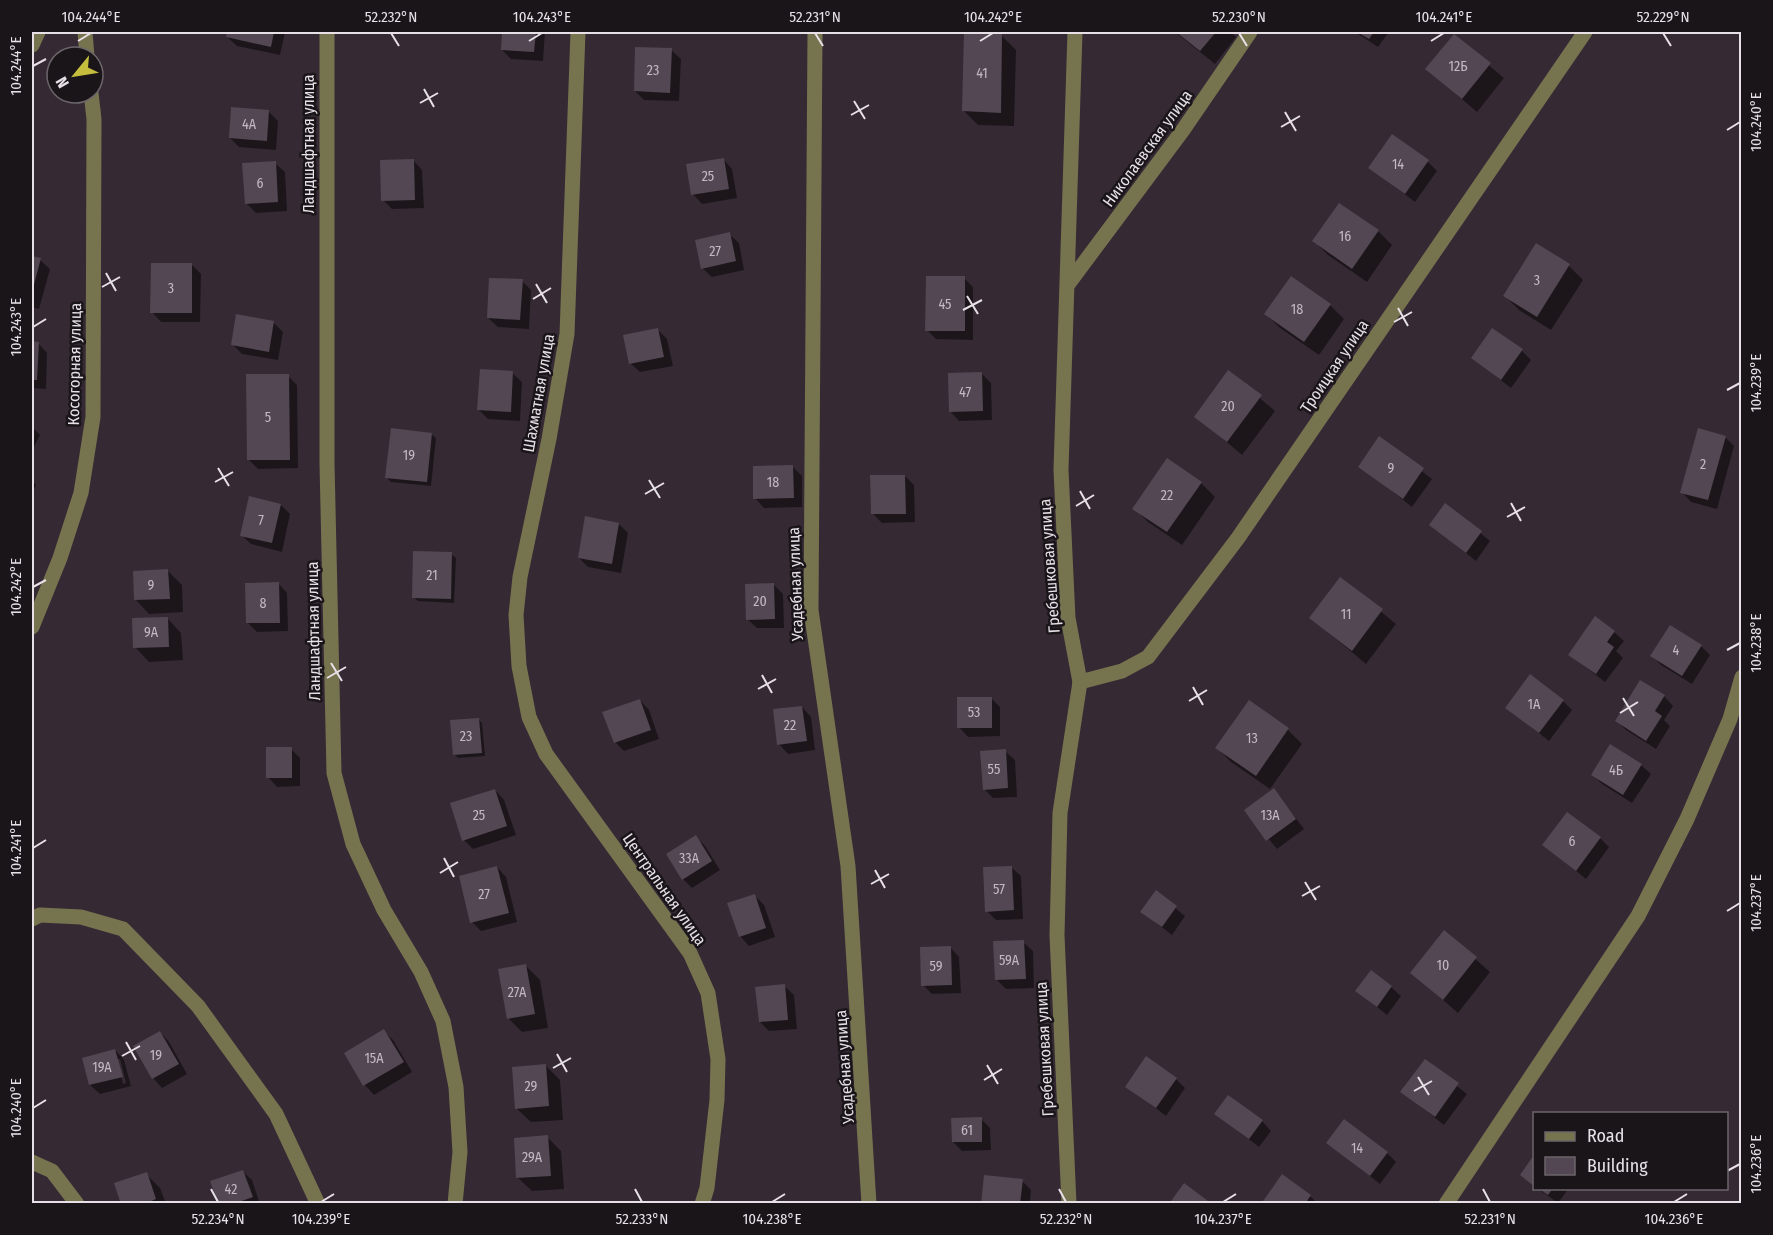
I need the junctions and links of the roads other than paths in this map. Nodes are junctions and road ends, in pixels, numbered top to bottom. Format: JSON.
{"nodes":[{"id":1,"x":38,"y":32,"type":"edge"},
{"id":2,"x":327,"y":32,"type":"edge"},
{"id":3,"x":578,"y":32,"type":"edge"},
{"id":4,"x":815,"y":32,"type":"edge"},
{"id":5,"x":1075,"y":32,"type":"edge"},
{"id":6,"x":1250,"y":32,"type":"edge"},
{"id":7,"x":1585,"y":32,"type":"edge"},
{"id":8,"x":32,"y":45,"type":"edge"},
{"id":9,"x":93,"y":105,"type":"edge"},
{"id":10,"x":1069,"y":283,"type":"junction"},
{"id":11,"x":32,"y":627,"type":"edge"},
{"id":12,"x":1742,"y":677,"type":"edge"},
{"id":13,"x":1080,"y":682,"type":"junction"},
{"id":14,"x":546,"y":754,"type":"joint"},
{"id":15,"x":32,"y":920,"type":"edge"},
{"id":16,"x":32,"y":1162,"type":"edge"},
{"id":17,"x":77,"y":1203,"type":"edge"},
{"id":18,"x":318,"y":1203,"type":"edge"},
{"id":19,"x":455,"y":1203,"type":"edge"},
{"id":20,"x":702,"y":1203,"type":"edge"},
{"id":21,"x":869,"y":1203,"type":"edge"},
{"id":22,"x":1069,"y":1203,"type":"edge"},
{"id":23,"x":1446,"y":1203,"type":"edge"}],
"edges":[{"from":1,"to":8,"type":"street"},
{"from":2,"to":19,"type":"street","name":"Ландшафтная улица"},
{"from":3,"to":14,"type":"street","name":"Шахматная улица"},
{"from":4,"to":21,"type":"street","name":"Усадебная улица"},
{"from":5,"to":10,"type":"street","name":"Гребешковая улица"},
{"from":6,"to":10,"type":"street","name":"Николаевская улица"},
{"from":7,"to":13,"type":"street","name":"Троицкая улица"},
{"from":9,"to":11,"type":"street","name":"Косогорная улица"},
{"from":10,"to":13,"type":"street","name":"Гребешковая улица"},
{"from":12,"to":23,"type":"street"},
{"from":13,"to":22,"type":"street","name":"Гребешковая улица"},
{"from":14,"to":20,"type":"street","name":"Центральная улица"},
{"from":15,"to":18,"type":"street"},
{"from":16,"to":17,"type":"street"}]}
